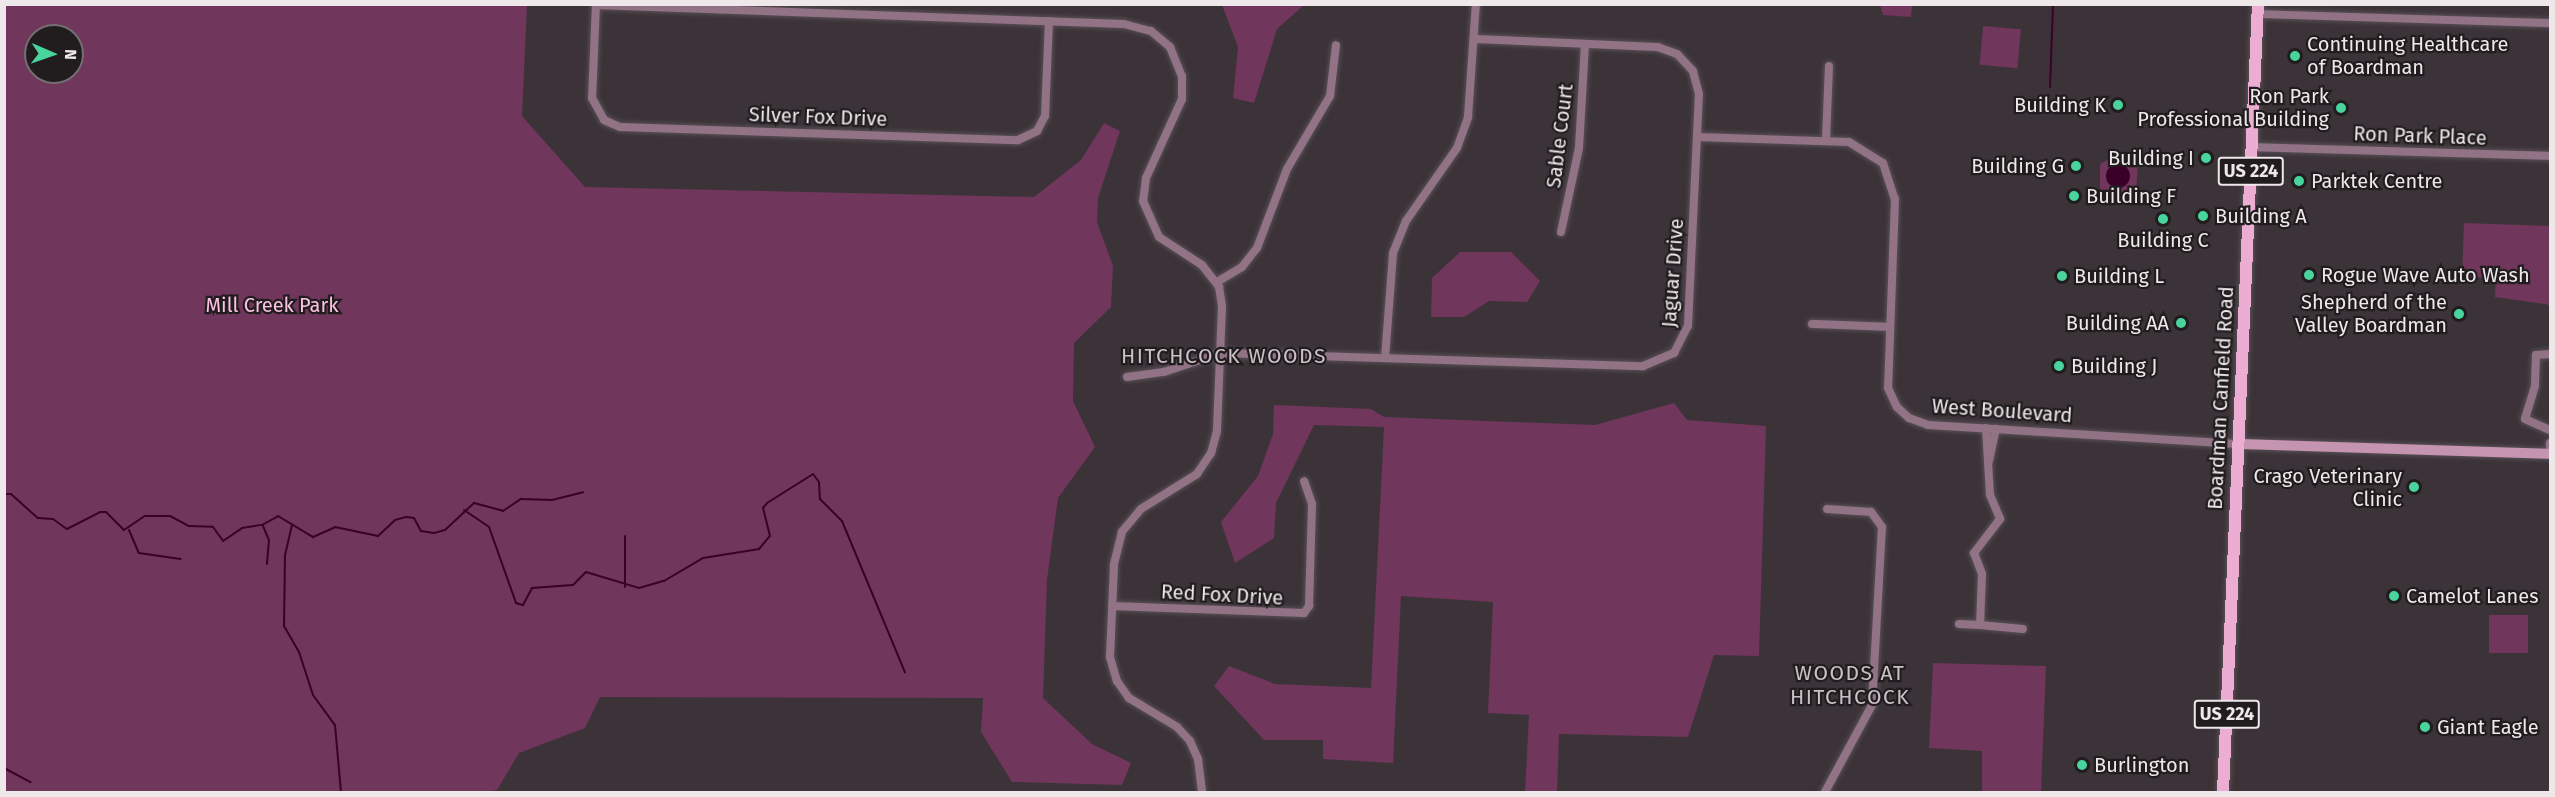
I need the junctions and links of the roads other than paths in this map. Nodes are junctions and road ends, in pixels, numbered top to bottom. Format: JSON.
{"nodes":[{"id":1,"x":1476,"y":4,"type":"edge"},
{"id":2,"x":596,"y":5,"type":"edge"},
{"id":3,"x":2258,"y":9,"type":"edge"},
{"id":4,"x":1049,"y":21,"type":"junction"},
{"id":5,"x":2550,"y":23,"type":"edge"},
{"id":6,"x":1475,"y":39,"type":"junction"},
{"id":7,"x":1585,"y":44,"type":"junction"},
{"id":8,"x":1336,"y":45,"type":"dead end"},
{"id":9,"x":1829,"y":66,"type":"dead end"},
{"id":10,"x":1697,"y":137,"type":"junction"},
{"id":11,"x":1826,"y":140,"type":"junction"},
{"id":12,"x":2252,"y":147,"type":"junction"},
{"id":13,"x":2550,"y":156,"type":"edge"},
{"id":14,"x":1561,"y":232,"type":"dead end"},
{"id":15,"x":1217,"y":282,"type":"junction"},
{"id":16,"x":1812,"y":324,"type":"dead end"},
{"id":17,"x":1889,"y":327,"type":"junction"},
{"id":18,"x":1221,"y":353,"type":"junction"},
{"id":19,"x":2550,"y":354,"type":"edge"},
{"id":20,"x":1384,"y":358,"type":"junction"},
{"id":21,"x":1127,"y":377,"type":"dead end"},
{"id":22,"x":1986,"y":428,"type":"junction"},
{"id":23,"x":1996,"y":429,"type":"junction"},
{"id":24,"x":2550,"y":430,"type":"edge"},
{"id":25,"x":2550,"y":443,"type":"edge"},
{"id":26,"x":2238,"y":444,"type":"junction"},
{"id":27,"x":2550,"y":454,"type":"edge"},
{"id":28,"x":1989,"y":461,"type":"junction"},
{"id":29,"x":1304,"y":481,"type":"dead end"},
{"id":30,"x":1827,"y":509,"type":"dead end"},
{"id":31,"x":1112,"y":606,"type":"junction"},
{"id":32,"x":1959,"y":624,"type":"dead end"},
{"id":33,"x":1980,"y":625,"type":"junction"},
{"id":34,"x":2023,"y":629,"type":"dead end"},
{"id":35,"x":1202,"y":792,"type":"edge"},
{"id":36,"x":1825,"y":792,"type":"edge"},
{"id":37,"x":2223,"y":792,"type":"edge"}],
"edges":[{"from":1,"to":6,"type":"street"},
{"from":2,"to":4,"type":"street"},
{"from":2,"to":4,"type":"street","name":"Silver Fox Drive"},
{"from":3,"to":5,"type":"street"},
{"from":3,"to":12,"type":"main road","name":"Boardman Canfield Road","number":"US 224"},
{"from":4,"to":15,"type":"street"},
{"from":6,"to":7,"type":"street","name":"Jaguar Drive"},
{"from":6,"to":20,"type":"street"},
{"from":7,"to":10,"type":"street","name":"Jaguar Drive"},
{"from":7,"to":14,"type":"street","name":"Sable Court"},
{"from":8,"to":15,"type":"street"},
{"from":9,"to":11,"type":"street"},
{"from":10,"to":11,"type":"street","name":"West Boulevard"},
{"from":10,"to":20,"type":"street","name":"Jaguar Drive"},
{"from":11,"to":17,"type":"street","name":"West Boulevard"},
{"from":12,"to":13,"type":"street","name":"Ron Park Place"},
{"from":12,"to":26,"type":"main road","name":"Boardman Canfield Road","number":"US 224"},
{"from":15,"to":18,"type":"street"},
{"from":16,"to":17,"type":"street"},
{"from":17,"to":22,"type":"street","name":"West Boulevard"},
{"from":18,"to":20,"type":"street","name":"Jaguar Drive"},
{"from":18,"to":21,"type":"street"},
{"from":18,"to":31,"type":"street"},
{"from":19,"to":24,"type":"street"},
{"from":22,"to":23,"type":"street","name":"West Boulevard"},
{"from":22,"to":28,"type":"street"},
{"from":23,"to":26,"type":"street","name":"West Boulevard"},
{"from":23,"to":28,"type":"street"},
{"from":25,"to":27,"type":"street"},
{"from":26,"to":27,"type":"street","name":"West Boulevard"},
{"from":26,"to":37,"type":"main road","name":"Boardman Canfield Road","number":"US 224"},
{"from":28,"to":33,"type":"street"},
{"from":29,"to":31,"type":"street","name":"Red Fox Drive"},
{"from":30,"to":36,"type":"street"},
{"from":31,"to":35,"type":"street"},
{"from":32,"to":33,"type":"street"},
{"from":33,"to":34,"type":"street"}]}
